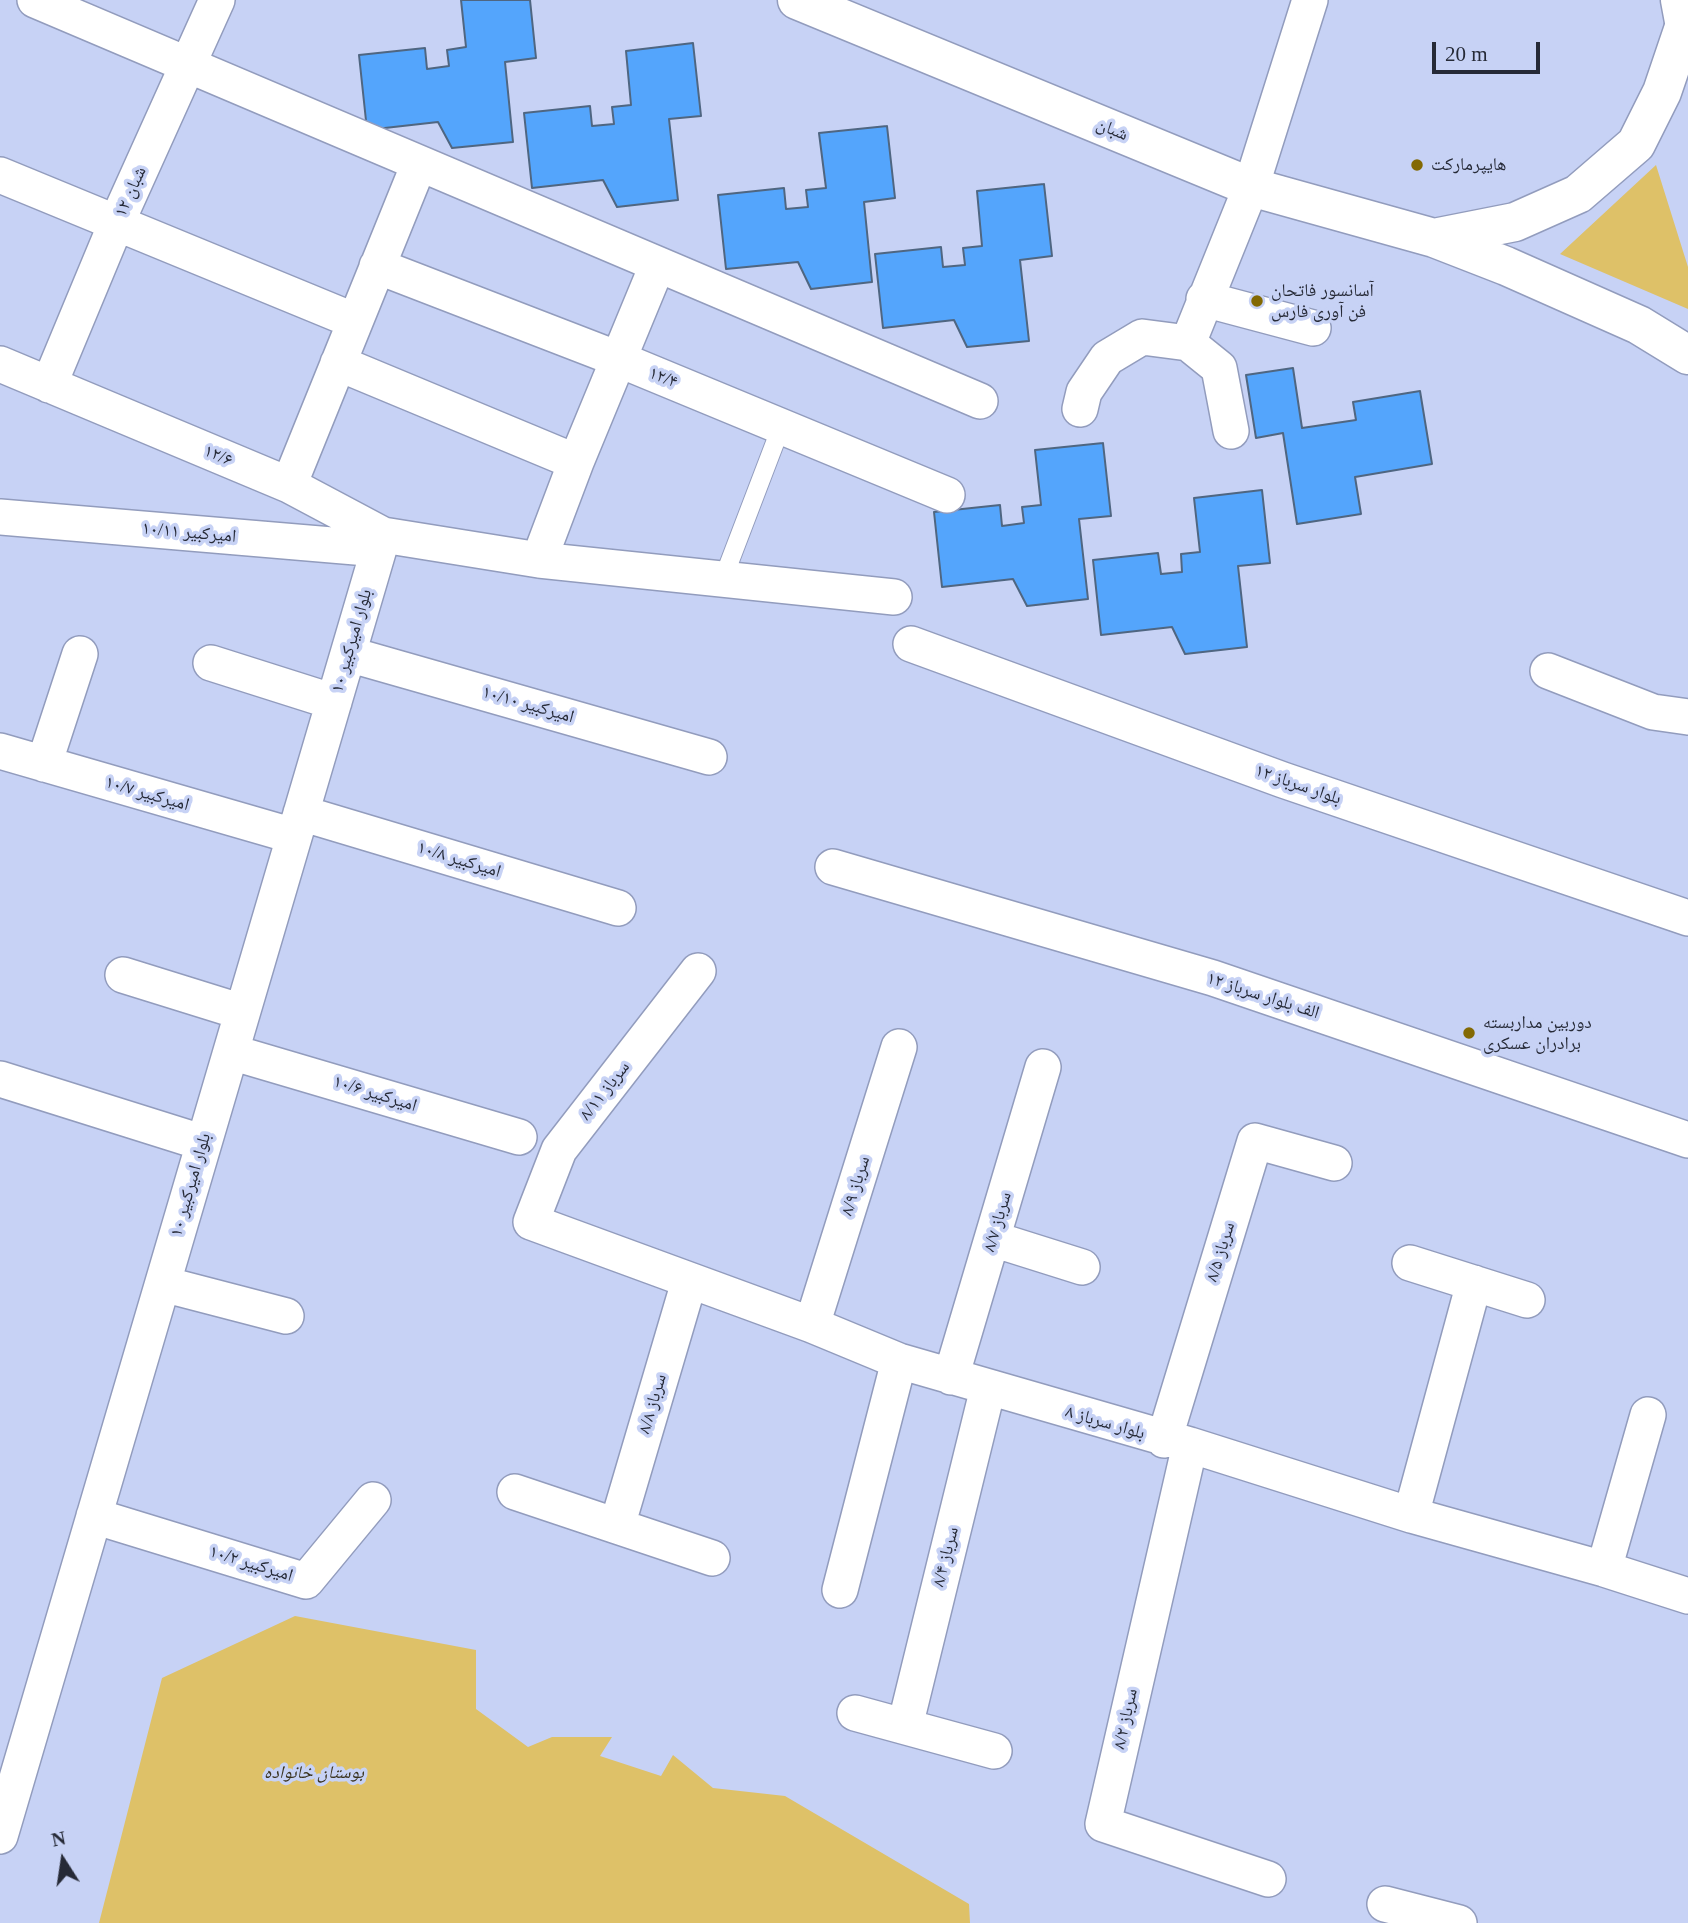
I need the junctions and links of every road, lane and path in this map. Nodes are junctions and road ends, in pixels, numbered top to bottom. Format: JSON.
{"nodes":[{"id":1,"x":35,"y":0,"type":"edge"},
{"id":2,"x":217,"y":0,"type":"edge"},
{"id":3,"x":797,"y":0,"type":"edge"},
{"id":4,"x":1310,"y":0,"type":"edge"},
{"id":5,"x":841,"y":9,"type":"edge"},
{"id":6,"x":1684,"y":23,"type":"edge"},
{"id":7,"x":187,"y":67,"type":"junction"},
{"id":8,"x":419,"y":164,"type":"junction"},
{"id":9,"x":0,"y":175,"type":"edge"},
{"id":10,"x":1251,"y":187,"type":"junction"},
{"id":11,"x":116,"y":225,"type":"junction"},
{"id":12,"x":1434,"y":238,"type":"junction"},
{"id":13,"x":377,"y":266,"type":"junction"},
{"id":14,"x":657,"y":266,"type":"junction"},
{"id":15,"x":1204,"y":299,"type":"junction"},
{"id":16,"x":355,"y":321,"type":"junction"},
{"id":17,"x":1313,"y":328,"type":"dead end"},
{"id":18,"x":1188,"y":343,"type":"junction"},
{"id":19,"x":1688,"y":355,"type":"edge"},
{"id":20,"x":618,"y":359,"type":"junction"},
{"id":21,"x":338,"y":363,"type":"junction"},
{"id":22,"x":0,"y":364,"type":"edge"},
{"id":23,"x":49,"y":386,"type":"junction"},
{"id":24,"x":980,"y":401,"type":"dead end"},
{"id":25,"x":1080,"y":409,"type":"dead end"},
{"id":26,"x":781,"y":427,"type":"junction"},
{"id":27,"x":1231,"y":430,"type":"dead end"},
{"id":28,"x":576,"y":462,"type":"junction"},
{"id":29,"x":289,"y":485,"type":"junction"},
{"id":30,"x":947,"y":495,"type":"dead end"},
{"id":31,"x":0,"y":517,"type":"edge"},
{"id":32,"x":381,"y":542,"type":"junction"},
{"id":33,"x":539,"y":560,"type":"junction"},
{"id":34,"x":723,"y":579,"type":"junction"},
{"id":35,"x":894,"y":597,"type":"dead end"},
{"id":36,"x":911,"y":644,"type":"dead end"},
{"id":37,"x":348,"y":653,"type":"junction"},
{"id":38,"x":80,"y":654,"type":"dead end"},
{"id":39,"x":211,"y":663,"type":"dead end"},
{"id":40,"x":1548,"y":671,"type":"dead end"},
{"id":41,"x":334,"y":702,"type":"junction"},
{"id":42,"x":1688,"y":717,"type":"edge"},
{"id":43,"x":0,"y":751,"type":"edge"},
{"id":44,"x":709,"y":757,"type":"dead end"},
{"id":45,"x":44,"y":764,"type":"junction"},
{"id":46,"x":298,"y":824,"type":"junction"},
{"id":47,"x":833,"y":867,"type":"dead end"},
{"id":48,"x":618,"y":908,"type":"dead end"},
{"id":49,"x":1688,"y":918,"type":"edge"},
{"id":50,"x":698,"y":971,"type":"dead end"},
{"id":51,"x":123,"y":975,"type":"dead end"},
{"id":52,"x":242,"y":1012,"type":"junction"},
{"id":53,"x":900,"y":1047,"type":"dead end"},
{"id":54,"x":230,"y":1052,"type":"junction"},
{"id":55,"x":1043,"y":1067,"type":"dead end"},
{"id":56,"x":0,"y":1079,"type":"edge"},
{"id":57,"x":519,"y":1137,"type":"dead end"},
{"id":58,"x":1688,"y":1140,"type":"edge"},
{"id":59,"x":204,"y":1143,"type":"junction"},
{"id":60,"x":1334,"y":1163,"type":"dead end"},
{"id":61,"x":531,"y":1222,"type":"joint"},
{"id":62,"x":993,"y":1239,"type":"junction"},
{"id":63,"x":1410,"y":1263,"type":"dead end"},
{"id":64,"x":1082,"y":1267,"type":"dead end"},
{"id":65,"x":689,"y":1282,"type":"junction"},
{"id":66,"x":1474,"y":1283,"type":"junction"},
{"id":67,"x":163,"y":1284,"type":"junction"},
{"id":68,"x":1527,"y":1300,"type":"dead end"},
{"id":69,"x":286,"y":1316,"type":"dead end"},
{"id":70,"x":812,"y":1325,"type":"junction"},
{"id":71,"x":899,"y":1361,"type":"junction"},
{"id":72,"x":951,"y":1377,"type":"junction"},
{"id":73,"x":988,"y":1388,"type":"junction"},
{"id":74,"x":1648,"y":1415,"type":"dead end"},
{"id":75,"x":1177,"y":1442,"type":"junction"},
{"id":76,"x":515,"y":1492,"type":"dead end"},
{"id":77,"x":373,"y":1500,"type":"dead end"},
{"id":78,"x":94,"y":1516,"type":"junction"},
{"id":79,"x":1411,"y":1516,"type":"junction"},
{"id":80,"x":617,"y":1527,"type":"junction"},
{"id":81,"x":712,"y":1558,"type":"dead end"},
{"id":82,"x":1604,"y":1569,"type":"junction"},
{"id":83,"x":840,"y":1590,"type":"dead end"},
{"id":84,"x":1688,"y":1597,"type":"edge"},
{"id":85,"x":855,"y":1713,"type":"dead end"},
{"id":86,"x":905,"y":1726,"type":"junction"},
{"id":87,"x":995,"y":1751,"type":"dead end"},
{"id":88,"x":10,"y":1767,"type":"edge"},
{"id":89,"x":0,"y":1836,"type":"edge"},
{"id":90,"x":1268,"y":1879,"type":"dead end"},
{"id":91,"x":1385,"y":1904,"type":"dead end"},
{"id":92,"x":1459,"y":1923,"type":"edge"}],
"edges":[{"from":1,"to":7,"type":"street"},
{"from":2,"to":7,"type":"street","name":"۱۲ شبان"},
{"from":3,"to":5,"type":"street","name":"شبان"},
{"from":4,"to":10,"type":"street"},
{"from":5,"to":10,"type":"street","name":"شبان"},
{"from":6,"to":12,"type":"street"},
{"from":7,"to":8,"type":"street"},
{"from":7,"to":11,"type":"street","name":"۱۲ شبان"},
{"from":8,"to":13,"type":"street"},
{"from":8,"to":14,"type":"street"},
{"from":9,"to":11,"type":"street"},
{"from":10,"to":12,"type":"street","name":"شبان"},
{"from":10,"to":15,"type":"street"},
{"from":11,"to":16,"type":"street"},
{"from":11,"to":23,"type":"street","name":"۱۲ شبان"},
{"from":12,"to":19,"type":"street","name":"شبان"},
{"from":13,"to":16,"type":"street"},
{"from":13,"to":20,"type":"street","name":"۱۲/۴"},
{"from":14,"to":20,"type":"street"},
{"from":14,"to":24,"type":"street"},
{"from":15,"to":17,"type":"street"},
{"from":15,"to":18,"type":"street"},
{"from":16,"to":21,"type":"street"},
{"from":18,"to":25,"type":"street"},
{"from":18,"to":27,"type":"street"},
{"from":20,"to":26,"type":"street","name":"۱۲/۴"},
{"from":20,"to":28,"type":"street"},
{"from":21,"to":28,"type":"street"},
{"from":21,"to":29,"type":"street"},
{"from":22,"to":23,"type":"street","name":"۱۲/۶"},
{"from":23,"to":29,"type":"street","name":"۱۲/۶"},
{"from":26,"to":30,"type":"street","name":"۱۲/۴"},
{"from":26,"to":34,"type":"lane"},
{"from":28,"to":33,"type":"street"},
{"from":29,"to":32,"type":"street","name":"۱۲/۶"},
{"from":31,"to":32,"type":"street","name":"۱۰/۱۱ امیرکبیر"},
{"from":32,"to":33,"type":"street"},
{"from":32,"to":37,"type":"street","name":"۱۰ بلوار امیرکبیر"},
{"from":33,"to":34,"type":"street"},
{"from":34,"to":35,"type":"street"},
{"from":36,"to":49,"type":"street","name":"۱۲ بلوار سرباز"},
{"from":37,"to":41,"type":"street","name":"۱۰ بلوار امیرکبیر"},
{"from":37,"to":44,"type":"street","name":"۱۰/۱۰ امیرکبیر"},
{"from":38,"to":45,"type":"street"},
{"from":39,"to":41,"type":"street"},
{"from":40,"to":42,"type":"street"},
{"from":41,"to":46,"type":"street","name":"۱۰ بلوار امیرکبیر"},
{"from":43,"to":45,"type":"street","name":"۱۰/۷ امیرکبیر"},
{"from":45,"to":46,"type":"street","name":"۱۰/۷ امیرکبیر"},
{"from":46,"to":48,"type":"street","name":"۱۰/۸ امیرکبیر"},
{"from":46,"to":52,"type":"street","name":"۱۰ بلوار امیرکبیر"},
{"from":47,"to":58,"type":"street","name":"۱۲ الف بلوار سرباز"},
{"from":50,"to":61,"type":"street","name":"۸/۱۱ سرباز"},
{"from":51,"to":52,"type":"street"},
{"from":52,"to":54,"type":"street","name":"۱۰ بلوار امیرکبیر"},
{"from":53,"to":70,"type":"street","name":"۸/۹ سرباز"},
{"from":54,"to":57,"type":"street","name":"۱۰/۶ امیرکبیر"},
{"from":54,"to":59,"type":"street","name":"۱۰ بلوار امیرکبیر"},
{"from":55,"to":62,"type":"street","name":"۸/۷ سرباز"},
{"from":56,"to":59,"type":"street"},
{"from":59,"to":67,"type":"street","name":"۱۰ بلوار امیرکبیر"},
{"from":60,"to":75,"type":"street","name":"۸/۵ سرباز"},
{"from":61,"to":65,"type":"street","name":"۸ بلوار سرباز"},
{"from":62,"to":64,"type":"street"},
{"from":62,"to":72,"type":"street","name":"۸/۷ سرباز"},
{"from":63,"to":66,"type":"street"},
{"from":65,"to":70,"type":"street","name":"۸ بلوار سرباز"},
{"from":65,"to":80,"type":"street","name":"۸/۸ سرباز"},
{"from":66,"to":68,"type":"street"},
{"from":66,"to":79,"type":"street"},
{"from":67,"to":69,"type":"street"},
{"from":67,"to":78,"type":"street","name":"۱۰ بلوار امیرکبیر"},
{"from":70,"to":71,"type":"street","name":"۸ بلوار سرباز"},
{"from":71,"to":72,"type":"street","name":"۸ بلوار سرباز"},
{"from":71,"to":83,"type":"street"},
{"from":72,"to":73,"type":"street","name":"۸ بلوار سرباز"},
{"from":73,"to":75,"type":"street","name":"۸ بلوار سرباز"},
{"from":73,"to":86,"type":"street","name":"۸/۴ سرباز"},
{"from":74,"to":82,"type":"street"},
{"from":75,"to":79,"type":"street","name":"۸ بلوار سرباز"},
{"from":75,"to":90,"type":"street","name":"۸/۲ سرباز"},
{"from":76,"to":80,"type":"street"},
{"from":77,"to":78,"type":"street","name":"۱۰/۲ امیرکبیر"},
{"from":78,"to":88,"type":"street","name":"۱۰ بلوار امیرکبیر"},
{"from":79,"to":82,"type":"street","name":"۸ بلوار سرباز"},
{"from":80,"to":81,"type":"street"},
{"from":82,"to":84,"type":"street","name":"۸ بلوار سرباز"},
{"from":85,"to":86,"type":"street"},
{"from":86,"to":87,"type":"street"},
{"from":88,"to":89,"type":"street","name":"۱۰ بلوار امیرکبیر"},
{"from":91,"to":92,"type":"street"}]}
